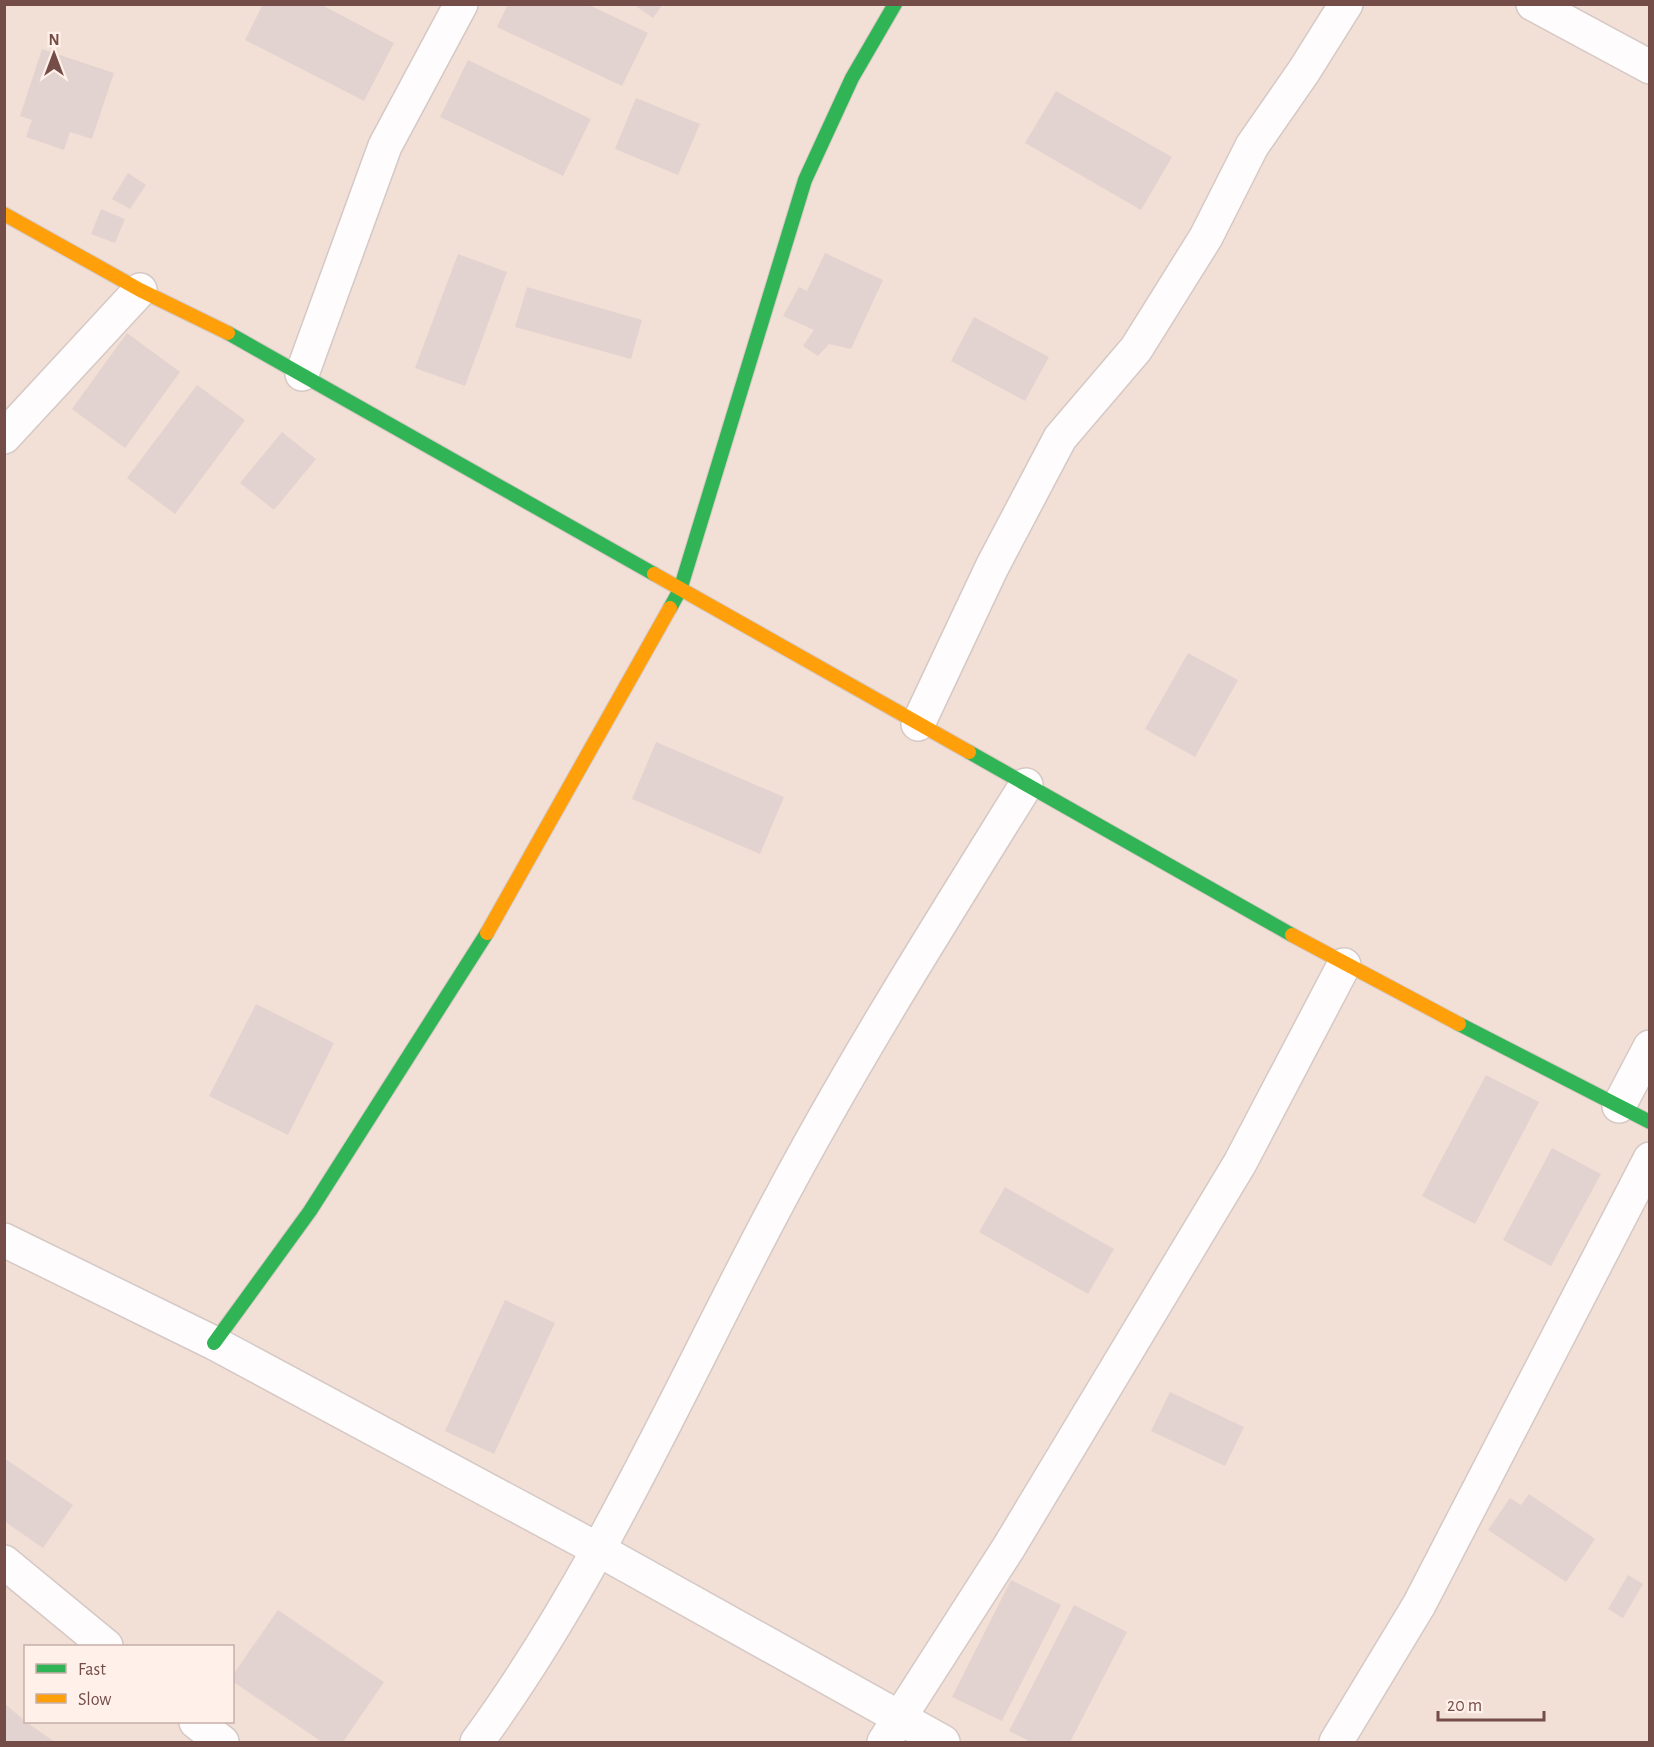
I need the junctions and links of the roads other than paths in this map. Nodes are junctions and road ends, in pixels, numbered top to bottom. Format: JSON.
{"nodes":[{"id":1,"x":461,"y":4,"type":"edge"},
{"id":2,"x":895,"y":4,"type":"edge"},
{"id":3,"x":1346,"y":4,"type":"edge"},
{"id":4,"x":1533,"y":4,"type":"edge"},
{"id":5,"x":1650,"y":68,"type":"edge"},
{"id":6,"x":4,"y":214,"type":"edge"},
{"id":7,"x":140,"y":290,"type":"junction"},
{"id":8,"x":302,"y":375,"type":"junction"},
{"id":9,"x":4,"y":437,"type":"edge"},
{"id":10,"x":680,"y":590,"type":"junction"},
{"id":11,"x":918,"y":724,"type":"junction"},
{"id":12,"x":1026,"y":786,"type":"junction"},
{"id":13,"x":1344,"y":965,"type":"junction"},
{"id":14,"x":1650,"y":1047,"type":"edge"},
{"id":15,"x":1619,"y":1106,"type":"junction"},
{"id":16,"x":1650,"y":1122,"type":"edge"},
{"id":17,"x":1650,"y":1159,"type":"edge"},
{"id":18,"x":4,"y":1240,"type":"edge"},
{"id":19,"x":214,"y":1343,"type":"junction"},
{"id":20,"x":599,"y":1550,"type":"junction"},
{"id":21,"x":4,"y":1562,"type":"edge"},
{"id":22,"x":104,"y":1645,"type":"edge"},
{"id":23,"x":197,"y":1723,"type":"edge"},
{"id":24,"x":892,"y":1729,"type":"edge"},
{"id":25,"x":222,"y":1743,"type":"edge"},
{"id":26,"x":477,"y":1743,"type":"edge"},
{"id":27,"x":943,"y":1743,"type":"edge"},
{"id":28,"x":1336,"y":1743,"type":"edge"}],
"edges":[{"from":1,"to":8,"type":"street"},
{"from":2,"to":10,"type":"street"},
{"from":3,"to":11,"type":"street"},
{"from":4,"to":5,"type":"street"},
{"from":6,"to":7,"type":"street"},
{"from":7,"to":8,"type":"street"},
{"from":7,"to":9,"type":"street"},
{"from":8,"to":10,"type":"street"},
{"from":10,"to":11,"type":"street"},
{"from":10,"to":19,"type":"street"},
{"from":11,"to":12,"type":"street"},
{"from":12,"to":13,"type":"street"},
{"from":12,"to":20,"type":"street"},
{"from":13,"to":15,"type":"street"},
{"from":13,"to":24,"type":"street"},
{"from":14,"to":15,"type":"street"},
{"from":15,"to":16,"type":"street"},
{"from":17,"to":28,"type":"street"},
{"from":18,"to":19,"type":"street"},
{"from":19,"to":20,"type":"street"},
{"from":20,"to":24,"type":"street"},
{"from":20,"to":26,"type":"street"},
{"from":21,"to":22,"type":"street"},
{"from":23,"to":25,"type":"street"},
{"from":24,"to":27,"type":"street"}]}
